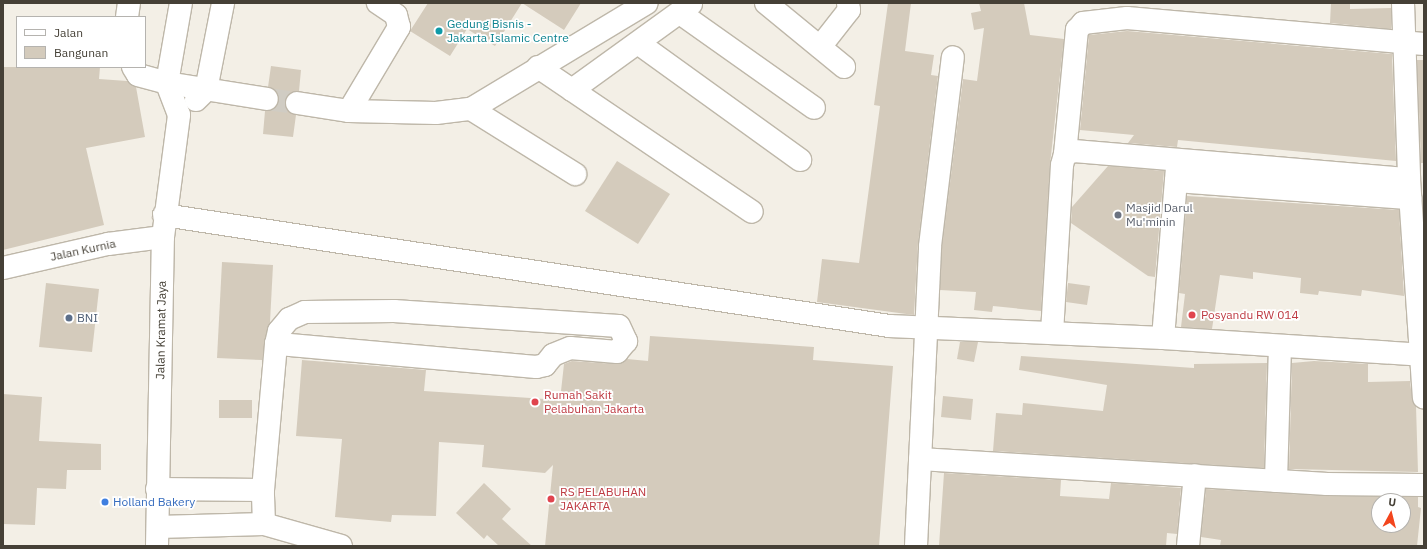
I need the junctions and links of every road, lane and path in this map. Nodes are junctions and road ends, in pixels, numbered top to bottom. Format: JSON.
{"nodes":[{"id":1,"x":128,"y":3,"type":"edge"},
{"id":2,"x":181,"y":3,"type":"edge"},
{"id":3,"x":223,"y":3,"type":"edge"},
{"id":4,"x":378,"y":3,"type":"edge"},
{"id":5,"x":647,"y":3,"type":"edge"},
{"id":6,"x":766,"y":3,"type":"edge"},
{"id":7,"x":848,"y":3,"type":"edge"},
{"id":8,"x":1402,"y":3,"type":"edge"},
{"id":9,"x":686,"y":8,"type":"edge"},
{"id":10,"x":127,"y":16,"type":"edge"},
{"id":11,"x":638,"y":43,"type":"junction"},
{"id":12,"x":1414,"y":44,"type":"edge"},
{"id":13,"x":820,"y":47,"type":"junction"},
{"id":14,"x":953,"y":57,"type":"dead end"},
{"id":15,"x":538,"y":67,"type":"junction"},
{"id":16,"x":844,"y":67,"type":"dead end"},
{"id":17,"x":134,"y":68,"type":"edge"},
{"id":18,"x":168,"y":83,"type":"junction"},
{"id":19,"x":206,"y":90,"type":"junction"},
{"id":20,"x":572,"y":90,"type":"junction"},
{"id":21,"x":267,"y":99,"type":"tunnel mouth"},
{"id":22,"x":297,"y":103,"type":"tunnel mouth"},
{"id":23,"x":814,"y":108,"type":"dead end"},
{"id":24,"x":472,"y":109,"type":"junction"},
{"id":25,"x":349,"y":111,"type":"junction"},
{"id":26,"x":179,"y":115,"type":"junction"},
{"id":27,"x":1066,"y":154,"type":"junction"},
{"id":28,"x":800,"y":160,"type":"dead end"},
{"id":29,"x":1176,"y":171,"type":"junction"},
{"id":30,"x":575,"y":174,"type":"dead end"},
{"id":31,"x":1409,"y":188,"type":"junction"},
{"id":32,"x":752,"y":212,"type":"dead end"},
{"id":33,"x":164,"y":215,"type":"junction"},
{"id":34,"x":163,"y":237,"type":"junction"},
{"id":35,"x":3,"y":268,"type":"edge"},
{"id":36,"x":549,"y":322,"type":"junction"},
{"id":37,"x":927,"y":329,"type":"junction"},
{"id":38,"x":1052,"y":333,"type":"junction"},
{"id":39,"x":1163,"y":338,"type":"junction"},
{"id":40,"x":276,"y":344,"type":"junction"},
{"id":41,"x":1280,"y":346,"type":"junction"},
{"id":42,"x":553,"y":355,"type":"junction"},
{"id":43,"x":1422,"y":355,"type":"edge"},
{"id":44,"x":1424,"y":397,"type":"edge"},
{"id":45,"x":920,"y":459,"type":"junction"},
{"id":46,"x":1195,"y":475,"type":"junction"},
{"id":47,"x":1276,"y":481,"type":"junction"},
{"id":48,"x":1424,"y":485,"type":"edge"},
{"id":49,"x":157,"y":488,"type":"junction"},
{"id":50,"x":263,"y":490,"type":"junction"},
{"id":51,"x":264,"y":524,"type":"junction"},
{"id":52,"x":157,"y":536,"type":"edge"},
{"id":53,"x":341,"y":546,"type":"edge"},
{"id":54,"x":916,"y":546,"type":"edge"},
{"id":55,"x":1188,"y":546,"type":"edge"}],
"edges":[{"from":1,"to":10,"type":"street"},
{"from":2,"to":18,"type":"street","name":"Jalan Kramat Jaya"},
{"from":3,"to":19,"type":"street"},
{"from":4,"to":25,"type":"street"},
{"from":5,"to":15,"type":"street"},
{"from":6,"to":13,"type":"street"},
{"from":7,"to":13,"type":"street"},
{"from":8,"to":12,"type":"street"},
{"from":9,"to":11,"type":"street"},
{"from":9,"to":23,"type":"street"},
{"from":11,"to":20,"type":"street"},
{"from":11,"to":28,"type":"street"},
{"from":12,"to":27,"type":"street"},
{"from":12,"to":31,"type":"street"},
{"from":13,"to":16,"type":"street"},
{"from":14,"to":37,"type":"street"},
{"from":15,"to":20,"type":"street"},
{"from":15,"to":24,"type":"street"},
{"from":17,"to":18,"type":"street"},
{"from":18,"to":19,"type":"street"},
{"from":18,"to":26,"type":"street","name":"Jalan Kramat Jaya"},
{"from":19,"to":21,"type":"street"},
{"from":19,"to":26,"type":"street"},
{"from":20,"to":32,"type":"street"},
{"from":22,"to":25,"type":"street"},
{"from":24,"to":25,"type":"street"},
{"from":24,"to":30,"type":"street"},
{"from":26,"to":33,"type":"street","name":"Jalan Kramat Jaya"},
{"from":27,"to":29,"type":"street"},
{"from":27,"to":38,"type":"street"},
{"from":29,"to":31,"type":"street"},
{"from":29,"to":39,"type":"street"},
{"from":31,"to":43,"type":"street"},
{"from":33,"to":34,"type":"street","name":"Jalan Kramat Jaya"},
{"from":33,"to":37,"type":"street"},
{"from":34,"to":35,"type":"street","name":"Jalan Kurnia"},
{"from":34,"to":49,"type":"street","name":"Jalan Kramat Jaya"},
{"from":36,"to":40,"type":"street"},
{"from":36,"to":42,"type":"street"},
{"from":36,"to":42,"type":"street"},
{"from":37,"to":38,"type":"street"},
{"from":37,"to":45,"type":"street"},
{"from":38,"to":39,"type":"street"},
{"from":39,"to":41,"type":"street"},
{"from":40,"to":42,"type":"street"},
{"from":40,"to":50,"type":"street"},
{"from":41,"to":43,"type":"street"},
{"from":41,"to":47,"type":"street"},
{"from":43,"to":44,"type":"street"},
{"from":45,"to":46,"type":"street"},
{"from":45,"to":54,"type":"street"},
{"from":46,"to":47,"type":"street"},
{"from":46,"to":55,"type":"street"},
{"from":47,"to":48,"type":"street"},
{"from":49,"to":50,"type":"street"},
{"from":49,"to":52,"type":"street","name":"Jalan Kramat Jaya"},
{"from":50,"to":51,"type":"street"},
{"from":51,"to":52,"type":"street"},
{"from":51,"to":53,"type":"street"}]}
